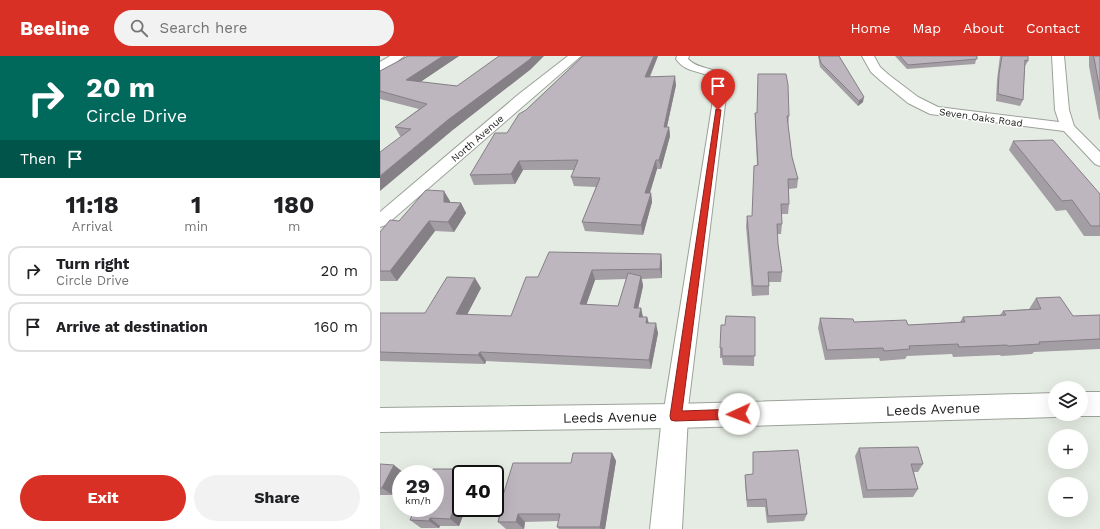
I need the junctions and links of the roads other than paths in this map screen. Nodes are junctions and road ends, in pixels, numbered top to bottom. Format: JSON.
{"nodes":[{"id":1,"x":398,"y":56,"type":"edge"},
{"id":2,"x":575,"y":56,"type":"edge"},
{"id":3,"x":683,"y":56,"type":"edge"},
{"id":4,"x":868,"y":56,"type":"edge"},
{"id":5,"x":1058,"y":56,"type":"edge"},
{"id":6,"x":380,"y":68,"type":"edge"},
{"id":7,"x":1068,"y":127,"type":"junction"},
{"id":8,"x":1100,"y":161,"type":"edge"},
{"id":9,"x":380,"y":222,"type":"edge"},
{"id":10,"x":1088,"y":404,"type":"edge"},
{"id":11,"x":1100,"y":404,"type":"edge"},
{"id":12,"x":1048,"y":405,"type":"edge"},
{"id":13,"x":675,"y":416,"type":"junction"},
{"id":14,"x":380,"y":420,"type":"edge"},
{"id":15,"x":666,"y":529,"type":"edge"}],
"edges":[{"from":1,"to":6,"type":"main road"},
{"from":2,"to":9,"type":"street","name":"North Avenue"},
{"from":3,"to":13,"type":"street"},
{"from":4,"to":7,"type":"street","name":"Seven Oaks Road"},
{"from":5,"to":7,"type":"street"},
{"from":7,"to":8,"type":"street"},
{"from":10,"to":11,"type":"main road"},
{"from":12,"to":13,"type":"main road","name":"Leeds Avenue"},
{"from":13,"to":14,"type":"main road","name":"Leeds Avenue"},
{"from":13,"to":15,"type":"main road"}]}
